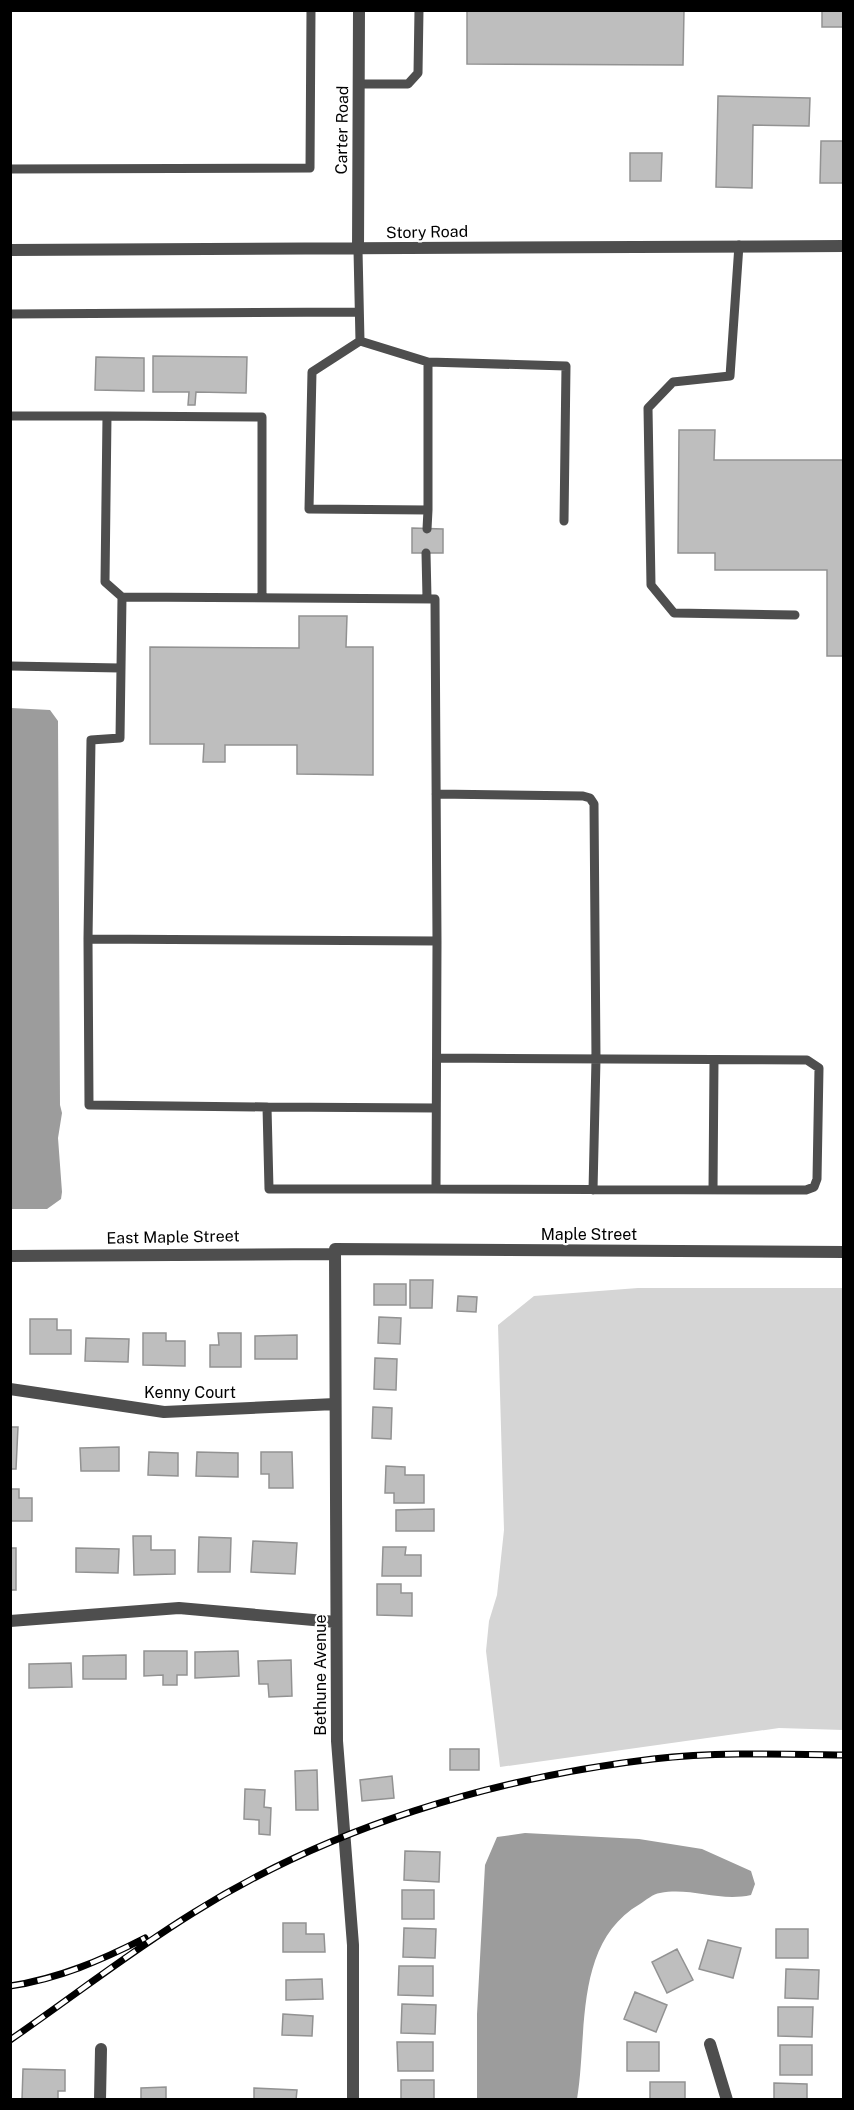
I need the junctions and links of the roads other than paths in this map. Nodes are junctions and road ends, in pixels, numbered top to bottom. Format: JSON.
{"nodes":[{"id":1,"x":311,"y":10,"type":"edge"},
{"id":2,"x":359,"y":10,"type":"edge"},
{"id":3,"x":419,"y":10,"type":"edge"},
{"id":4,"x":359,"y":84,"type":"junction"},
{"id":5,"x":10,"y":169,"type":"edge"},
{"id":6,"x":739,"y":246,"type":"junction"},
{"id":7,"x":843,"y":246,"type":"edge"},
{"id":8,"x":10,"y":250,"type":"edge"},
{"id":9,"x":357,"y":250,"type":"junction"},
{"id":10,"x":359,"y":312,"type":"junction"},
{"id":11,"x":10,"y":314,"type":"edge"},
{"id":12,"x":360,"y":341,"type":"junction"},
{"id":13,"x":428,"y":362,"type":"junction"},
{"id":14,"x":10,"y":416,"type":"edge"},
{"id":15,"x":107,"y":416,"type":"junction"},
{"id":16,"x":428,"y":510,"type":"junction"},
{"id":17,"x":564,"y":521,"type":"dead end"},
{"id":18,"x":427,"y":529,"type":"dead end"},
{"id":19,"x":426,"y":553,"type":"dead end"},
{"id":20,"x":122,"y":597,"type":"junction"},
{"id":21,"x":262,"y":598,"type":"junction"},
{"id":22,"x":427,"y":598,"type":"junction"},
{"id":23,"x":795,"y":615,"type":"dead end"},
{"id":24,"x":10,"y":666,"type":"edge"},
{"id":25,"x":120,"y":668,"type":"junction"},
{"id":26,"x":436,"y":794,"type":"junction"},
{"id":27,"x":88,"y":939,"type":"junction"},
{"id":28,"x":437,"y":941,"type":"junction"},
{"id":29,"x":437,"y":1058,"type":"junction"},
{"id":30,"x":596,"y":1059,"type":"junction"},
{"id":31,"x":714,"y":1060,"type":"junction"},
{"id":32,"x":267,"y":1107,"type":"junction"},
{"id":33,"x":436,"y":1108,"type":"junction"},
{"id":34,"x":436,"y":1189,"type":"junction"},
{"id":35,"x":593,"y":1190,"type":"junction"},
{"id":36,"x":713,"y":1190,"type":"junction"},
{"id":37,"x":335,"y":1252,"type":"junction"},
{"id":38,"x":843,"y":1252,"type":"edge"},
{"id":39,"x":10,"y":1256,"type":"edge"},
{"id":40,"x":10,"y":1389,"type":"edge"},
{"id":41,"x":335,"y":1404,"type":"junction"},
{"id":42,"x":10,"y":1622,"type":"edge"},
{"id":43,"x":336,"y":1622,"type":"junction"},
{"id":44,"x":710,"y":2044,"type":"dead end"},
{"id":45,"x":100,"y":2049,"type":"dead end"},
{"id":46,"x":100,"y":2100,"type":"edge"},
{"id":47,"x":353,"y":2100,"type":"edge"},
{"id":48,"x":727,"y":2100,"type":"edge"}],
"edges":[{"from":1,"to":5,"type":"lane"},
{"from":2,"to":4,"type":"street","name":"Carter Road"},
{"from":3,"to":4,"type":"lane"},
{"from":4,"to":9,"type":"street","name":"Carter Road"},
{"from":6,"to":7,"type":"street","name":"Story Road"},
{"from":6,"to":9,"type":"street","name":"Story Road"},
{"from":6,"to":23,"type":"lane"},
{"from":8,"to":9,"type":"street","name":"Story Road"},
{"from":9,"to":10,"type":"lane"},
{"from":10,"to":11,"type":"lane"},
{"from":10,"to":12,"type":"lane"},
{"from":12,"to":13,"type":"lane"},
{"from":12,"to":16,"type":"lane"},
{"from":13,"to":16,"type":"lane"},
{"from":13,"to":17,"type":"lane"},
{"from":14,"to":15,"type":"lane"},
{"from":15,"to":20,"type":"lane"},
{"from":15,"to":21,"type":"lane"},
{"from":16,"to":18,"type":"lane"},
{"from":19,"to":22,"type":"lane"},
{"from":20,"to":21,"type":"lane"},
{"from":20,"to":25,"type":"lane"},
{"from":21,"to":22,"type":"lane"},
{"from":22,"to":26,"type":"lane"},
{"from":24,"to":25,"type":"lane"},
{"from":25,"to":27,"type":"lane"},
{"from":26,"to":28,"type":"lane"},
{"from":26,"to":30,"type":"lane"},
{"from":27,"to":28,"type":"lane"},
{"from":27,"to":32,"type":"lane"},
{"from":28,"to":29,"type":"lane"},
{"from":29,"to":30,"type":"lane"},
{"from":29,"to":33,"type":"lane"},
{"from":30,"to":31,"type":"lane"},
{"from":30,"to":35,"type":"lane"},
{"from":31,"to":36,"type":"lane"},
{"from":31,"to":36,"type":"lane"},
{"from":32,"to":33,"type":"lane"},
{"from":32,"to":34,"type":"lane"},
{"from":33,"to":34,"type":"lane"},
{"from":34,"to":35,"type":"lane"},
{"from":35,"to":36,"type":"lane"},
{"from":37,"to":38,"type":"street","name":"Maple Street"},
{"from":37,"to":39,"type":"street","name":"East Maple Street"},
{"from":37,"to":41,"type":"street","name":"Bethune Avenue"},
{"from":40,"to":41,"type":"street","name":"Kenny Court"},
{"from":41,"to":43,"type":"street","name":"Bethune Avenue"},
{"from":42,"to":43,"type":"street"},
{"from":43,"to":47,"type":"street","name":"Bethune Avenue"},
{"from":44,"to":48,"type":"street"},
{"from":45,"to":46,"type":"street"}]}
